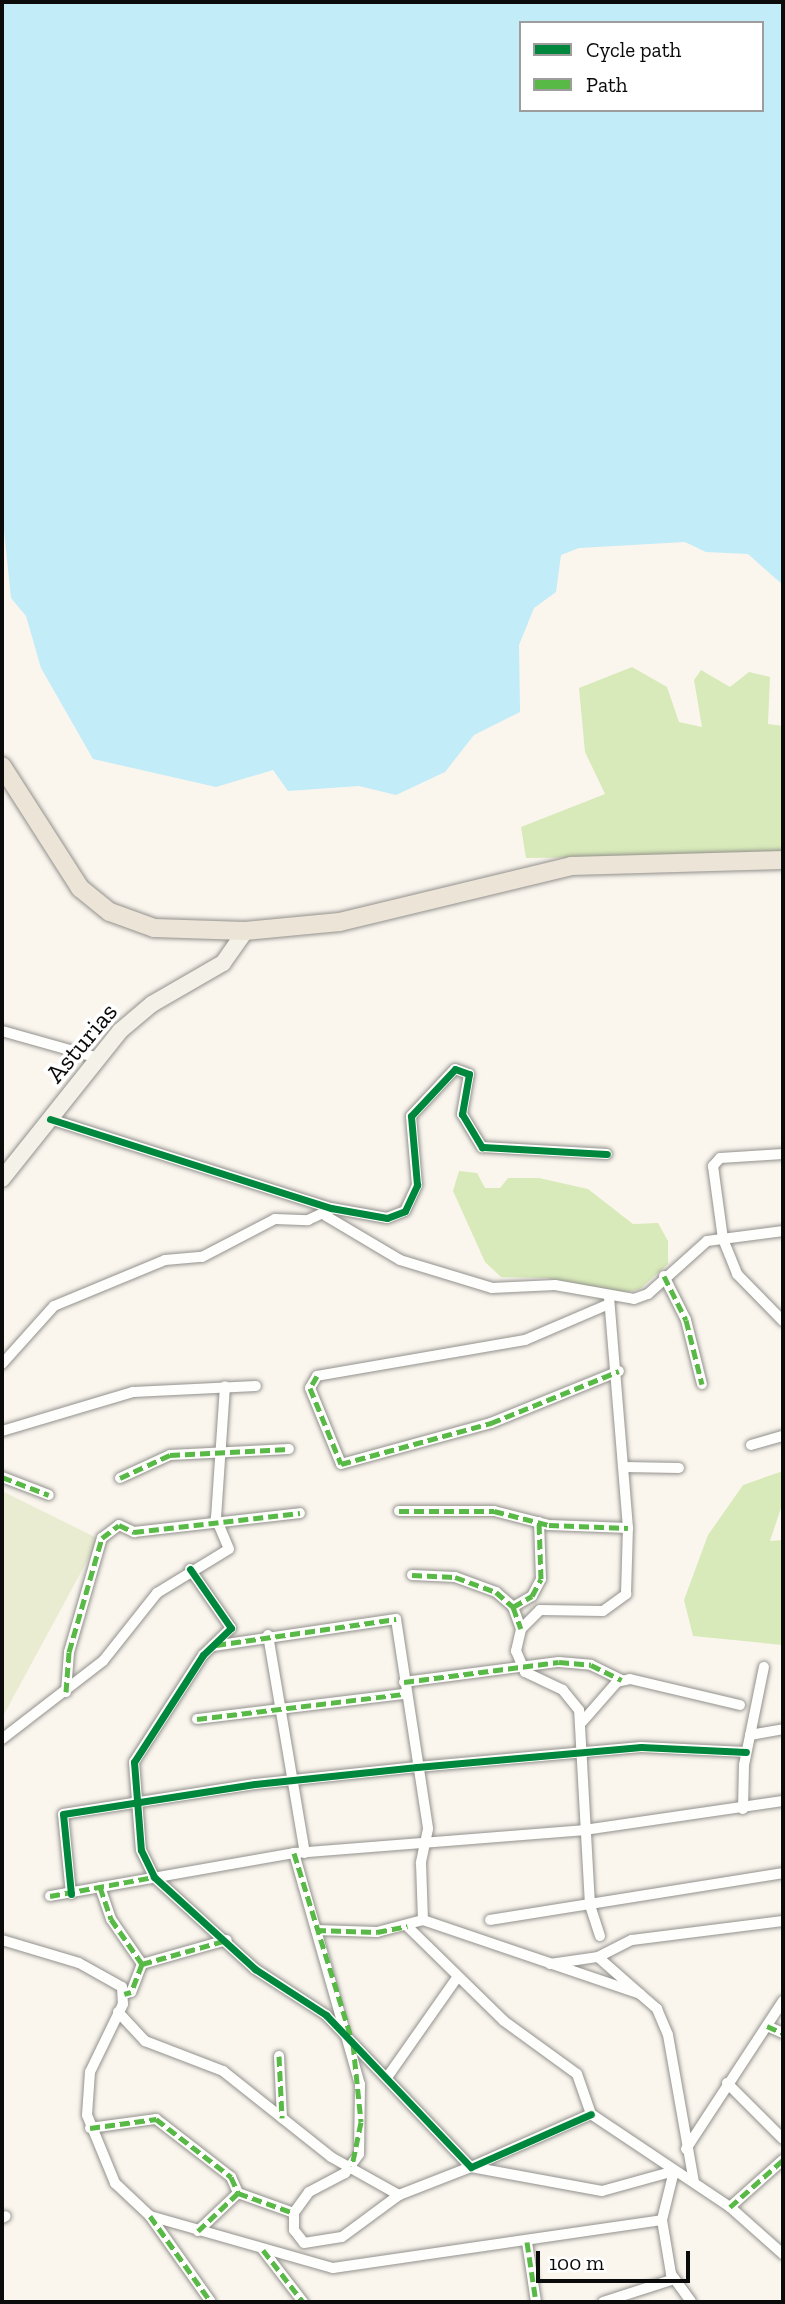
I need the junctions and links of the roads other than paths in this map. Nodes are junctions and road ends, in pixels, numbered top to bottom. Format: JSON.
{"nodes":[{"id":1,"x":2,"y":766,"type":"edge"},
{"id":2,"x":783,"y":860,"type":"edge"},
{"id":3,"x":244,"y":931,"type":"junction"},
{"id":4,"x":2,"y":1031,"type":"edge"},
{"id":5,"x":98,"y":1058,"type":"junction"},
{"id":6,"x":50,"y":1119,"type":"junction"},
{"id":7,"x":607,"y":1154,"type":"dead end"},
{"id":8,"x":783,"y":1154,"type":"edge"},
{"id":9,"x":2,"y":1179,"type":"edge"},
{"id":10,"x":328,"y":1212,"type":"junction"},
{"id":11,"x":783,"y":1231,"type":"edge"},
{"id":12,"x":723,"y":1240,"type":"junction"},
{"id":13,"x":664,"y":1276,"type":"junction"},
{"id":14,"x":609,"y":1301,"type":"junction"},
{"id":15,"x":783,"y":1321,"type":"edge"},
{"id":16,"x":2,"y":1364,"type":"edge"},
{"id":17,"x":619,"y":1371,"type":"junction"},
{"id":18,"x":702,"y":1384,"type":"dead end"},
{"id":19,"x":225,"y":1386,"type":"junction"},
{"id":20,"x":256,"y":1386,"type":"dead end"},
{"id":21,"x":2,"y":1431,"type":"edge"},
{"id":22,"x":783,"y":1436,"type":"edge"},
{"id":23,"x":751,"y":1446,"type":"dead end"},
{"id":24,"x":220,"y":1449,"type":"junction"},
{"id":25,"x":289,"y":1449,"type":"dead end"},
{"id":26,"x":624,"y":1468,"type":"junction"},
{"id":27,"x":679,"y":1468,"type":"dead end"},
{"id":28,"x":2,"y":1477,"type":"edge"},
{"id":29,"x":120,"y":1478,"type":"dead end"},
{"id":30,"x":49,"y":1494,"type":"dead end"},
{"id":31,"x":398,"y":1511,"type":"dead end"},
{"id":32,"x":300,"y":1513,"type":"dead end"},
{"id":33,"x":216,"y":1518,"type":"junction"},
{"id":34,"x":540,"y":1522,"type":"junction"},
{"id":35,"x":628,"y":1528,"type":"junction"},
{"id":36,"x":190,"y":1569,"type":"junction"},
{"id":37,"x":412,"y":1575,"type":"dead end"},
{"id":38,"x":513,"y":1606,"type":"junction"},
{"id":39,"x":521,"y":1629,"type":"junction"},
{"id":40,"x":268,"y":1635,"type":"junction"},
{"id":41,"x":210,"y":1646,"type":"junction"},
{"id":42,"x":520,"y":1667,"type":"junction"},
{"id":43,"x":764,"y":1667,"type":"dead end"},
{"id":44,"x":622,"y":1681,"type":"junction"},
{"id":45,"x":405,"y":1688,"type":"junction"},
{"id":46,"x":66,"y":1692,"type":"junction"},
{"id":47,"x":740,"y":1705,"type":"dead end"},
{"id":48,"x":279,"y":1707,"type":"junction"},
{"id":49,"x":197,"y":1719,"type":"dead end"},
{"id":50,"x":582,"y":1722,"type":"junction"},
{"id":51,"x":783,"y":1729,"type":"edge"},
{"id":52,"x":750,"y":1735,"type":"junction"},
{"id":53,"x":2,"y":1739,"type":"edge"},
{"id":54,"x":746,"y":1752,"type":"junction"},
{"id":55,"x":579,"y":1755,"type":"junction"},
{"id":56,"x":417,"y":1767,"type":"junction"},
{"id":57,"x":292,"y":1779,"type":"junction"},
{"id":58,"x":783,"y":1801,"type":"edge"},
{"id":59,"x":138,"y":1803,"type":"junction"},
{"id":60,"x":743,"y":1809,"type":"junction"},
{"id":61,"x":584,"y":1830,"type":"junction"},
{"id":62,"x":426,"y":1845,"type":"junction"},
{"id":63,"x":300,"y":1853,"type":"junction"},
{"id":64,"x":783,"y":1873,"type":"edge"},
{"id":65,"x":154,"y":1877,"type":"junction"},
{"id":66,"x":100,"y":1886,"type":"junction"},
{"id":67,"x":71,"y":1894,"type":"junction"},
{"id":68,"x":50,"y":1896,"type":"dead end"},
{"id":69,"x":590,"y":1905,"type":"junction"},
{"id":70,"x":423,"y":1920,"type":"junction"},
{"id":71,"x":490,"y":1920,"type":"dead end"},
{"id":72,"x":783,"y":1921,"type":"edge"},
{"id":73,"x":407,"y":1926,"type":"junction"},
{"id":74,"x":316,"y":1930,"type":"junction"},
{"id":75,"x":600,"y":1936,"type":"dead end"},
{"id":76,"x":2,"y":1940,"type":"edge"},
{"id":77,"x":227,"y":1940,"type":"junction"},
{"id":78,"x":598,"y":1957,"type":"junction"},
{"id":79,"x":142,"y":1964,"type":"junction"},
{"id":80,"x":550,"y":1964,"type":"junction"},
{"id":81,"x":457,"y":1978,"type":"junction"},
{"id":82,"x":124,"y":1994,"type":"junction"},
{"id":83,"x":640,"y":1994,"type":"junction"},
{"id":84,"x":783,"y":2001,"type":"edge"},
{"id":85,"x":118,"y":2012,"type":"junction"},
{"id":86,"x":767,"y":2026,"type":"junction"},
{"id":87,"x":783,"y":2033,"type":"edge"},
{"id":88,"x":352,"y":2040,"type":"junction"},
{"id":89,"x":279,"y":2056,"type":"dead end"},
{"id":90,"x":388,"y":2076,"type":"junction"},
{"id":91,"x":727,"y":2083,"type":"junction"},
{"id":92,"x":591,"y":2114,"type":"junction"},
{"id":93,"x":282,"y":2118,"type":"junction"},
{"id":94,"x":90,"y":2128,"type":"junction"},
{"id":95,"x":783,"y":2139,"type":"edge"},
{"id":96,"x":686,"y":2149,"type":"junction"},
{"id":97,"x":783,"y":2160,"type":"edge"},
{"id":98,"x":352,"y":2166,"type":"junction"},
{"id":99,"x":471,"y":2167,"type":"junction"},
{"id":100,"x":674,"y":2171,"type":"junction"},
{"id":101,"x":694,"y":2182,"type":"junction"},
{"id":102,"x":238,"y":2193,"type":"junction"},
{"id":103,"x":399,"y":2195,"type":"junction"},
{"id":104,"x":730,"y":2207,"type":"junction"},
{"id":105,"x":294,"y":2213,"type":"junction"},
{"id":106,"x":150,"y":2216,"type":"junction"},
{"id":107,"x":662,"y":2220,"type":"junction"},
{"id":108,"x":198,"y":2231,"type":"junction"},
{"id":109,"x":527,"y":2242,"type":"junction"},
{"id":110,"x":263,"y":2250,"type":"junction"},
{"id":111,"x":783,"y":2254,"type":"edge"},
{"id":112,"x":674,"y":2279,"type":"junction"},
{"id":113,"x":211,"y":2302,"type":"edge"},
{"id":114,"x":303,"y":2302,"type":"edge"},
{"id":115,"x":536,"y":2302,"type":"edge"},
{"id":116,"x":603,"y":2302,"type":"edge"},
{"id":117,"x":691,"y":2302,"type":"edge"}],
"edges":[{"from":1,"to":3,"type":"main road"},
{"from":2,"to":3,"type":"main road"},
{"from":3,"to":5,"type":"street","name":"Asturias"},
{"from":4,"to":5,"type":"street"},
{"from":5,"to":6,"type":"street","name":"Asturias"},
{"from":6,"to":9,"type":"street","name":"Asturias"},
{"from":6,"to":10,"type":"street"},
{"from":7,"to":10,"type":"street"},
{"from":8,"to":12,"type":"street"},
{"from":10,"to":14,"type":"street"},
{"from":10,"to":16,"type":"street"},
{"from":11,"to":12,"type":"street"},
{"from":12,"to":13,"type":"street"},
{"from":12,"to":15,"type":"street"},
{"from":13,"to":14,"type":"street"},
{"from":13,"to":18,"type":"street"},
{"from":14,"to":17,"type":"street"},
{"from":14,"to":17,"type":"street"},
{"from":17,"to":26,"type":"street"},
{"from":19,"to":20,"type":"street"},
{"from":19,"to":21,"type":"street"},
{"from":19,"to":24,"type":"street"},
{"from":22,"to":23,"type":"street"},
{"from":24,"to":25,"type":"street"},
{"from":24,"to":29,"type":"street"},
{"from":24,"to":33,"type":"street"},
{"from":26,"to":27,"type":"street"},
{"from":26,"to":35,"type":"street"},
{"from":28,"to":30,"type":"street"},
{"from":31,"to":34,"type":"street"},
{"from":32,"to":33,"type":"street"},
{"from":33,"to":36,"type":"street"},
{"from":33,"to":46,"type":"street"},
{"from":34,"to":35,"type":"street"},
{"from":34,"to":38,"type":"street"},
{"from":35,"to":39,"type":"street"},
{"from":36,"to":41,"type":"street"},
{"from":36,"to":46,"type":"street"},
{"from":37,"to":38,"type":"street"},
{"from":38,"to":39,"type":"street"},
{"from":39,"to":42,"type":"street"},
{"from":40,"to":41,"type":"street"},
{"from":40,"to":45,"type":"street"},
{"from":40,"to":48,"type":"street"},
{"from":41,"to":59,"type":"street"},
{"from":42,"to":44,"type":"street"},
{"from":42,"to":45,"type":"street"},
{"from":42,"to":50,"type":"street"},
{"from":43,"to":52,"type":"street"},
{"from":44,"to":47,"type":"street"},
{"from":44,"to":50,"type":"street"},
{"from":45,"to":48,"type":"street"},
{"from":45,"to":56,"type":"street"},
{"from":46,"to":53,"type":"street"},
{"from":48,"to":49,"type":"street"},
{"from":48,"to":57,"type":"street"},
{"from":50,"to":55,"type":"street"},
{"from":51,"to":52,"type":"street"},
{"from":52,"to":54,"type":"street"},
{"from":54,"to":55,"type":"street"},
{"from":54,"to":60,"type":"street"},
{"from":55,"to":56,"type":"street"},
{"from":55,"to":61,"type":"street"},
{"from":56,"to":57,"type":"street"},
{"from":56,"to":62,"type":"street"},
{"from":57,"to":59,"type":"street"},
{"from":57,"to":63,"type":"street"},
{"from":58,"to":60,"type":"street"},
{"from":59,"to":65,"type":"street"},
{"from":59,"to":67,"type":"street"},
{"from":60,"to":61,"type":"street"},
{"from":61,"to":62,"type":"street"},
{"from":61,"to":69,"type":"street"},
{"from":62,"to":63,"type":"street"},
{"from":62,"to":70,"type":"street"},
{"from":63,"to":65,"type":"street"},
{"from":63,"to":74,"type":"street"},
{"from":64,"to":69,"type":"street"},
{"from":65,"to":66,"type":"street"},
{"from":65,"to":77,"type":"street"},
{"from":66,"to":67,"type":"street"},
{"from":66,"to":79,"type":"street"},
{"from":67,"to":68,"type":"street"},
{"from":69,"to":71,"type":"street"},
{"from":69,"to":75,"type":"street"},
{"from":70,"to":73,"type":"street"},
{"from":70,"to":80,"type":"street"},
{"from":72,"to":78,"type":"street"},
{"from":73,"to":74,"type":"street"},
{"from":73,"to":81,"type":"street"},
{"from":74,"to":88,"type":"street"},
{"from":76,"to":82,"type":"street"},
{"from":77,"to":79,"type":"street"},
{"from":77,"to":88,"type":"street"},
{"from":78,"to":80,"type":"street"},
{"from":78,"to":83,"type":"street"},
{"from":79,"to":82,"type":"street"},
{"from":80,"to":83,"type":"street"},
{"from":81,"to":90,"type":"street"},
{"from":81,"to":92,"type":"street"},
{"from":82,"to":85,"type":"street"},
{"from":83,"to":96,"type":"street"},
{"from":84,"to":86,"type":"street"},
{"from":85,"to":93,"type":"street"},
{"from":85,"to":94,"type":"street"},
{"from":86,"to":87,"type":"street"},
{"from":86,"to":91,"type":"street"},
{"from":88,"to":90,"type":"street"},
{"from":88,"to":98,"type":"street"},
{"from":89,"to":93,"type":"street"},
{"from":90,"to":99,"type":"street"},
{"from":91,"to":95,"type":"street"},
{"from":91,"to":96,"type":"street"},
{"from":92,"to":99,"type":"street"},
{"from":92,"to":100,"type":"street"},
{"from":93,"to":98,"type":"street"},
{"from":94,"to":102,"type":"street"},
{"from":94,"to":106,"type":"street"},
{"from":96,"to":101,"type":"street"},
{"from":97,"to":104,"type":"street"},
{"from":98,"to":103,"type":"street"},
{"from":98,"to":105,"type":"street"},
{"from":99,"to":100,"type":"street"},
{"from":99,"to":103,"type":"street"},
{"from":100,"to":101,"type":"street"},
{"from":100,"to":107,"type":"street"},
{"from":101,"to":104,"type":"street"},
{"from":102,"to":105,"type":"street"},
{"from":102,"to":108,"type":"street"},
{"from":103,"to":105,"type":"street"},
{"from":104,"to":111,"type":"street"},
{"from":106,"to":108,"type":"street"},
{"from":106,"to":113,"type":"street"},
{"from":107,"to":109,"type":"street"},
{"from":107,"to":112,"type":"street"},
{"from":108,"to":110,"type":"street"},
{"from":109,"to":110,"type":"street"},
{"from":109,"to":115,"type":"street"},
{"from":110,"to":114,"type":"street"},
{"from":112,"to":116,"type":"street"},
{"from":112,"to":117,"type":"street"}]}
